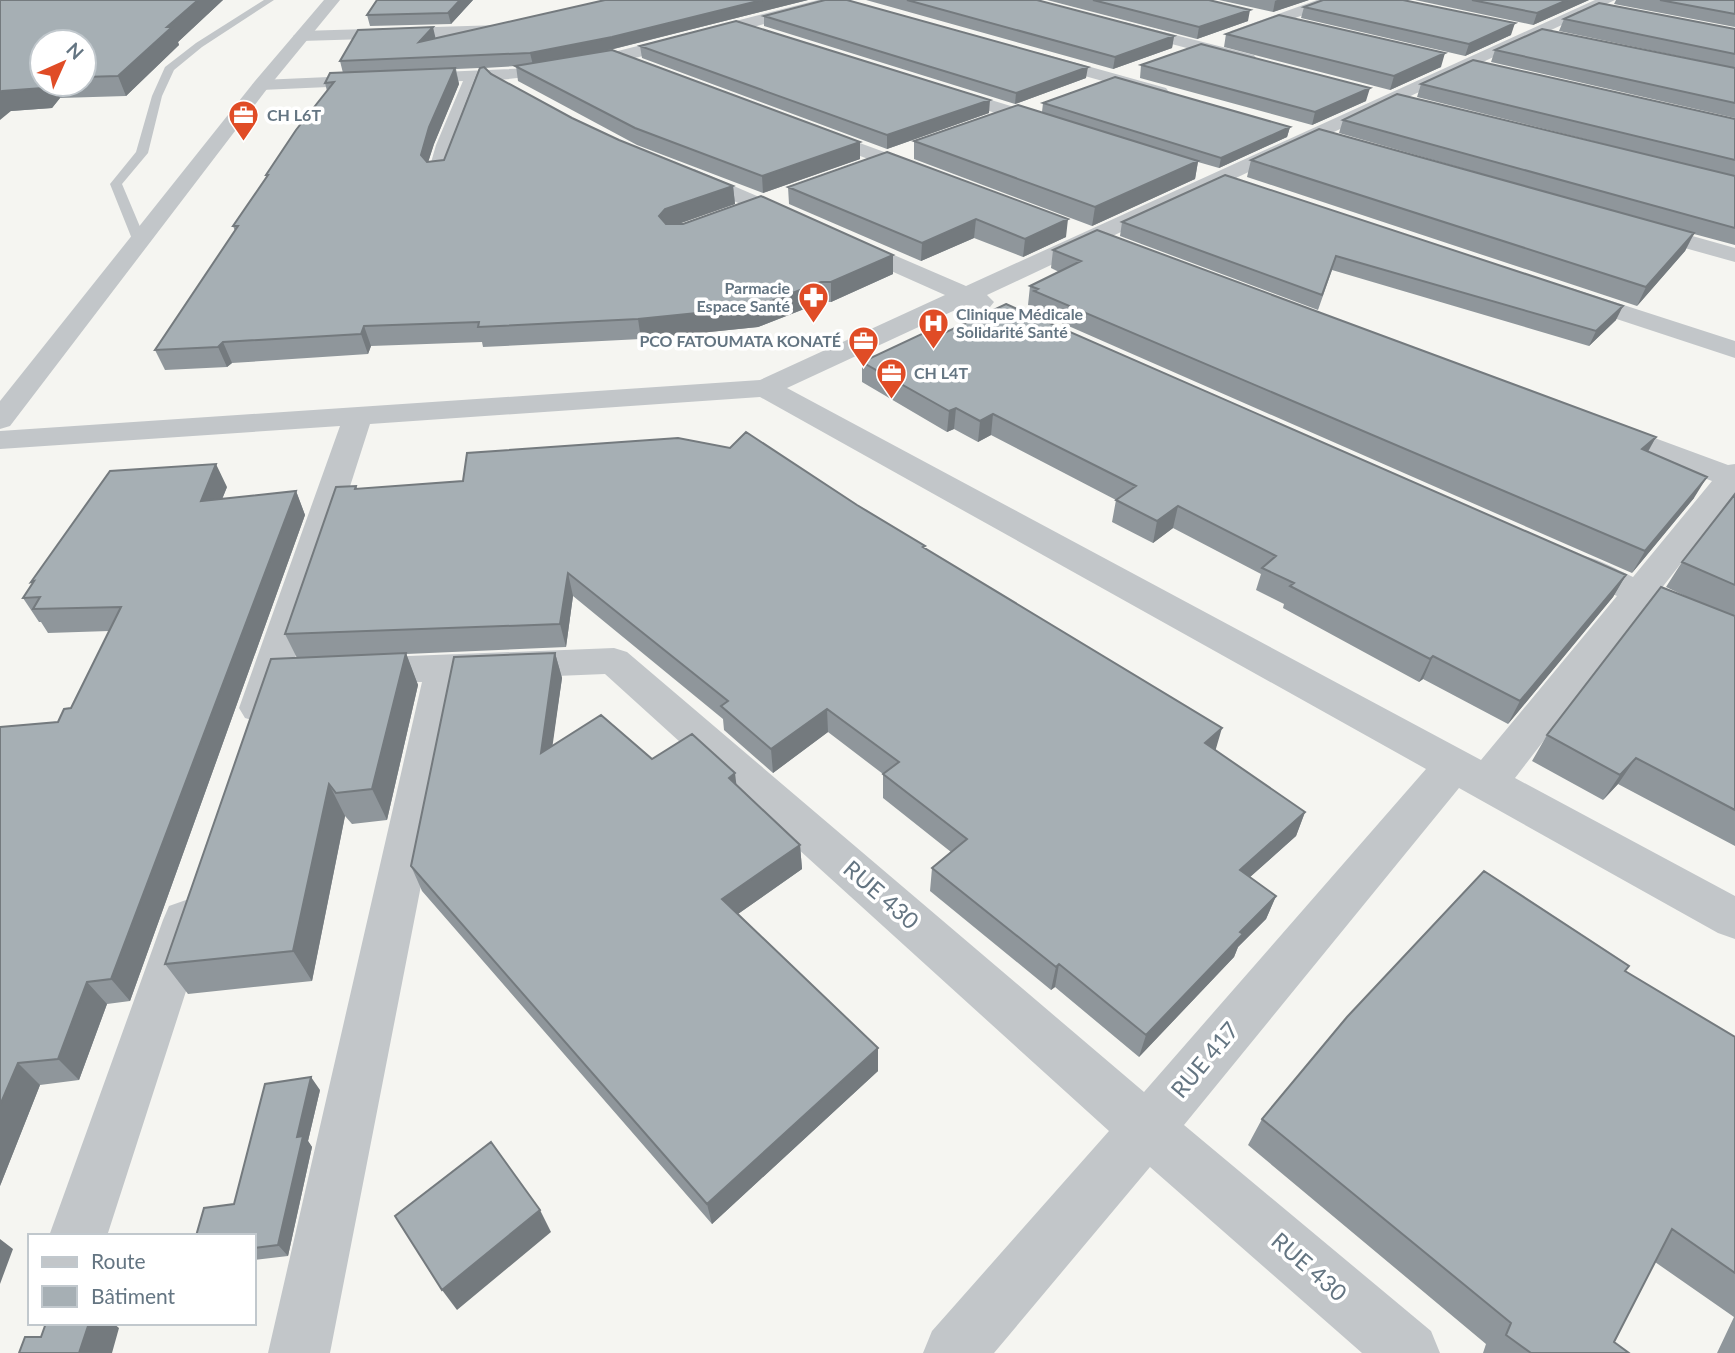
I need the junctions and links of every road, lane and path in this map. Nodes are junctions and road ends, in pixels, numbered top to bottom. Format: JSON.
{"nodes":[{"id":1,"x":270,"y":0,"type":"edge"},
{"id":2,"x":332,"y":0,"type":"edge"},
{"id":3,"x":1331,"y":0,"type":"edge"},
{"id":4,"x":842,"y":1,"type":"edge"},
{"id":5,"x":1606,"y":6,"type":"edge"},
{"id":6,"x":1250,"y":15,"type":"dead end"},
{"id":7,"x":1274,"y":20,"type":"junction"},
{"id":8,"x":1110,"y":23,"type":"edge"},
{"id":9,"x":527,"y":24,"type":"edge"},
{"id":10,"x":737,"y":25,"type":"junction"},
{"id":11,"x":1300,"y":26,"type":"edge"},
{"id":12,"x":1509,"y":28,"type":"edge"},
{"id":13,"x":1535,"y":33,"type":"junction"},
{"id":14,"x":301,"y":36,"type":"junction"},
{"id":15,"x":777,"y":37,"type":"edge"},
{"id":16,"x":1562,"y":39,"type":"edge"},
{"id":17,"x":1202,"y":47,"type":"junction"},
{"id":18,"x":1021,"y":52,"type":"edge"},
{"id":19,"x":615,"y":57,"type":"junction"},
{"id":20,"x":1441,"y":59,"type":"edge"},
{"id":21,"x":1163,"y":60,"type":"edge"},
{"id":22,"x":1269,"y":65,"type":"edge"},
{"id":23,"x":1467,"y":65,"type":"junction"},
{"id":24,"x":1138,"y":69,"type":"edge"},
{"id":25,"x":1494,"y":71,"type":"edge"},
{"id":26,"x":654,"y":72,"type":"edge"},
{"id":27,"x":495,"y":77,"type":"junction"},
{"id":28,"x":473,"y":78,"type":"junction"},
{"id":29,"x":1112,"y":79,"type":"junction"},
{"id":30,"x":922,"y":84,"type":"edge"},
{"id":31,"x":261,"y":85,"type":"junction"},
{"id":32,"x":1363,"y":91,"type":"edge"},
{"id":33,"x":518,"y":92,"type":"edge"},
{"id":34,"x":1076,"y":92,"type":"edge"},
{"id":35,"x":1179,"y":98,"type":"edge"},
{"id":36,"x":1390,"y":99,"type":"junction"},
{"id":37,"x":1039,"y":105,"type":"dead end"},
{"id":38,"x":1417,"y":105,"type":"edge"},
{"id":39,"x":1015,"y":114,"type":"junction"},
{"id":40,"x":989,"y":123,"type":"edge"},
{"id":41,"x":796,"y":125,"type":"edge"},
{"id":42,"x":1285,"y":128,"type":"edge"},
{"id":43,"x":1066,"y":130,"type":"edge"},
{"id":44,"x":1312,"y":136,"type":"junction"},
{"id":45,"x":1338,"y":143,"type":"edge"},
{"id":46,"x":912,"y":150,"type":"edge"},
{"id":47,"x":887,"y":160,"type":"junction"},
{"id":48,"x":674,"y":167,"type":"edge"},
{"id":49,"x":862,"y":169,"type":"edge"},
{"id":50,"x":1195,"y":170,"type":"edge"},
{"id":51,"x":439,"y":173,"type":"edge"},
{"id":52,"x":1221,"y":178,"type":"junction"},
{"id":53,"x":951,"y":184,"type":"edge"},
{"id":54,"x":1247,"y":187,"type":"edge"},
{"id":55,"x":788,"y":195,"type":"edge"},
{"id":56,"x":763,"y":204,"type":"junction"},
{"id":57,"x":738,"y":213,"type":"edge"},
{"id":58,"x":1616,"y":222,"type":"edge"},
{"id":59,"x":1067,"y":227,"type":"edge"},
{"id":60,"x":1093,"y":237,"type":"junction"},
{"id":61,"x":139,"y":241,"type":"junction"},
{"id":62,"x":1119,"y":247,"type":"edge"},
{"id":63,"x":1735,"y":255,"type":"edge"},
{"id":64,"x":1550,"y":289,"type":"edge"},
{"id":65,"x":966,"y":295,"type":"junction"},
{"id":66,"x":1004,"y":312,"type":"edge"},
{"id":67,"x":1735,"y":351,"type":"edge"},
{"id":68,"x":765,"y":388,"type":"junction"},
{"id":69,"x":358,"y":416,"type":"junction"},
{"id":70,"x":1575,"y":418,"type":"edge"},
{"id":71,"x":0,"y":420,"type":"edge"},
{"id":72,"x":0,"y":440,"type":"edge"},
{"id":73,"x":1734,"y":476,"type":"edge"},
{"id":74,"x":1551,"y":554,"type":"edge"},
{"id":75,"x":1640,"y":593,"type":"junction"},
{"id":76,"x":1735,"y":635,"type":"edge"},
{"id":77,"x":444,"y":667,"type":"junction"},
{"id":78,"x":271,"y":675,"type":"junction"},
{"id":79,"x":248,"y":740,"type":"edge"},
{"id":80,"x":1470,"y":774,"type":"junction"},
{"id":81,"x":199,"y":884,"type":"edge"},
{"id":82,"x":1735,"y":919,"type":"edge"},
{"id":83,"x":1147,"y":1129,"type":"junction"},
{"id":84,"x":79,"y":1234,"type":"edge"},
{"id":85,"x":1403,"y":1350,"type":"edge"},
{"id":86,"x":299,"y":1353,"type":"edge"},
{"id":87,"x":954,"y":1353,"type":"edge"}],
"edges":[{"from":1,"to":61,"type":"lane"},
{"from":2,"to":14,"type":"street"},
{"from":3,"to":7,"type":"street"},
{"from":4,"to":10,"type":"street"},
{"from":5,"to":13,"type":"street"},
{"from":6,"to":7,"type":"street"},
{"from":7,"to":11,"type":"street"},
{"from":7,"to":17,"type":"street"},
{"from":8,"to":17,"type":"street"},
{"from":9,"to":14,"type":"street"},
{"from":10,"to":15,"type":"street"},
{"from":10,"to":19,"type":"street"},
{"from":12,"to":13,"type":"street"},
{"from":13,"to":16,"type":"street"},
{"from":13,"to":23,"type":"street"},
{"from":14,"to":31,"type":"street"},
{"from":17,"to":21,"type":"street"},
{"from":17,"to":22,"type":"street"},
{"from":18,"to":29,"type":"street"},
{"from":19,"to":26,"type":"street"},
{"from":19,"to":27,"type":"street"},
{"from":20,"to":23,"type":"street"},
{"from":23,"to":25,"type":"street"},
{"from":23,"to":36,"type":"street"},
{"from":24,"to":29,"type":"street"},
{"from":27,"to":28,"type":"street"},
{"from":27,"to":33,"type":"street"},
{"from":28,"to":31,"type":"street"},
{"from":28,"to":51,"type":"street"},
{"from":29,"to":34,"type":"street"},
{"from":29,"to":35,"type":"street"},
{"from":30,"to":39,"type":"street"},
{"from":31,"to":61,"type":"street"},
{"from":32,"to":36,"type":"street"},
{"from":36,"to":38,"type":"street"},
{"from":36,"to":44,"type":"street"},
{"from":37,"to":39,"type":"street"},
{"from":39,"to":40,"type":"street"},
{"from":39,"to":43,"type":"street"},
{"from":41,"to":47,"type":"street"},
{"from":42,"to":44,"type":"street"},
{"from":44,"to":45,"type":"street"},
{"from":44,"to":52,"type":"street"},
{"from":46,"to":47,"type":"street"},
{"from":47,"to":49,"type":"street"},
{"from":47,"to":53,"type":"street"},
{"from":48,"to":56,"type":"street"},
{"from":50,"to":52,"type":"street"},
{"from":52,"to":54,"type":"street"},
{"from":52,"to":60,"type":"street"},
{"from":55,"to":56,"type":"street"},
{"from":56,"to":57,"type":"street"},
{"from":56,"to":65,"type":"street"},
{"from":58,"to":63,"type":"street"},
{"from":59,"to":60,"type":"street"},
{"from":60,"to":62,"type":"street"},
{"from":60,"to":65,"type":"street"},
{"from":61,"to":71,"type":"street"},
{"from":64,"to":67,"type":"street"},
{"from":65,"to":66,"type":"street"},
{"from":65,"to":68,"type":"street"},
{"from":68,"to":69,"type":"street"},
{"from":68,"to":80,"type":"street"},
{"from":69,"to":72,"type":"street"},
{"from":69,"to":78,"type":"street"},
{"from":70,"to":73,"type":"street"},
{"from":73,"to":75,"type":"street","name":"RUE 417"},
{"from":74,"to":75,"type":"street"},
{"from":75,"to":76,"type":"street"},
{"from":75,"to":80,"type":"street","name":"RUE 417"},
{"from":77,"to":78,"type":"street","name":"RUE 430"},
{"from":77,"to":83,"type":"street","name":"RUE 430"},
{"from":77,"to":86,"type":"street"},
{"from":78,"to":79,"type":"street"},
{"from":80,"to":82,"type":"street"},
{"from":80,"to":83,"type":"street","name":"RUE 417"},
{"from":81,"to":84,"type":"street"},
{"from":83,"to":85,"type":"street","name":"RUE 430"},
{"from":83,"to":87,"type":"street","name":"RUE 417"}]}
